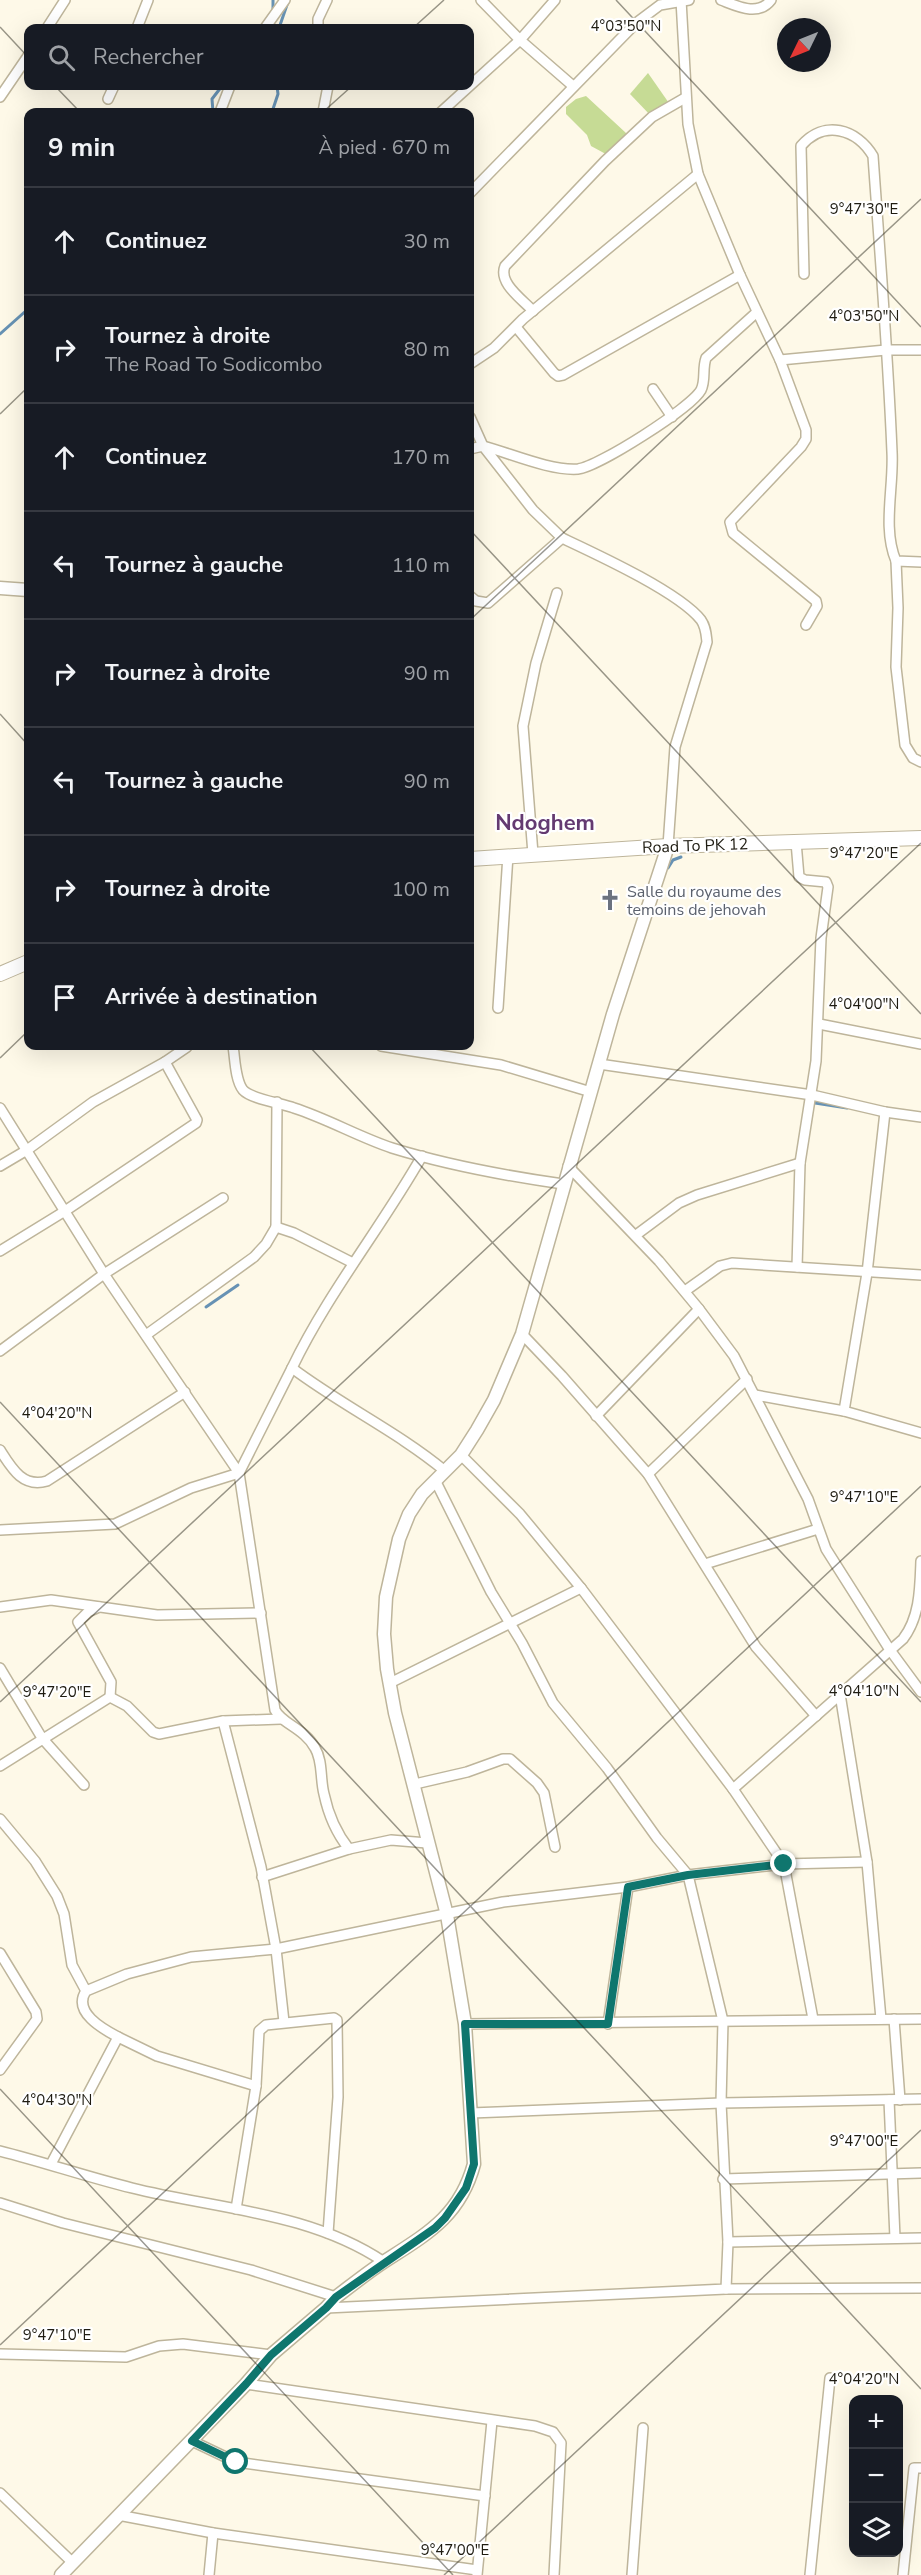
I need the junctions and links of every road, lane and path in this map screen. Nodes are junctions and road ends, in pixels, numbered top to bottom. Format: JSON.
{"nodes":[{"id":1,"x":65,"y":0,"type":"edge"},
{"id":2,"x":148,"y":0,"type":"edge"},
{"id":3,"x":285,"y":0,"type":"edge"},
{"id":4,"x":327,"y":0,"type":"edge"},
{"id":5,"x":481,"y":0,"type":"edge"},
{"id":6,"x":555,"y":0,"type":"edge"},
{"id":7,"x":721,"y":0,"type":"edge"},
{"id":8,"x":771,"y":0,"type":"edge"},
{"id":9,"x":684,"y":1,"type":"edge"},
{"id":10,"x":50,"y":24,"type":"edge"},
{"id":11,"x":139,"y":24,"type":"edge"},
{"id":12,"x":269,"y":24,"type":"edge"},
{"id":13,"x":318,"y":24,"type":"edge"},
{"id":14,"x":520,"y":40,"type":"junction"},
{"id":15,"x":24,"y":62,"type":"edge"},
{"id":16,"x":474,"y":82,"type":"edge"},
{"id":17,"x":573,"y":86,"type":"junction"},
{"id":18,"x":112,"y":90,"type":"edge"},
{"id":19,"x":228,"y":90,"type":"edge"},
{"id":20,"x":327,"y":90,"type":"edge"},
{"id":21,"x":465,"y":90,"type":"edge"},
{"id":22,"x":0,"y":97,"type":"edge"},
{"id":23,"x":685,"y":98,"type":"junction"},
{"id":24,"x":108,"y":99,"type":"dead end"},
{"id":25,"x":222,"y":108,"type":"edge"},
{"id":26,"x":325,"y":108,"type":"edge"},
{"id":27,"x":445,"y":108,"type":"edge"},
{"id":28,"x":699,"y":174,"type":"junction"},
{"id":29,"x":474,"y":189,"type":"edge"},
{"id":30,"x":804,"y":274,"type":"dead end"},
{"id":31,"x":740,"y":275,"type":"junction"},
{"id":32,"x":533,"y":311,"type":"junction"},
{"id":33,"x":757,"y":312,"type":"junction"},
{"id":34,"x":516,"y":327,"type":"junction"},
{"id":35,"x":886,"y":350,"type":"junction"},
{"id":36,"x":921,"y":350,"type":"edge"},
{"id":37,"x":780,"y":360,"type":"junction"},
{"id":38,"x":474,"y":361,"type":"edge"},
{"id":39,"x":653,"y":389,"type":"dead end"},
{"id":40,"x":672,"y":417,"type":"junction"},
{"id":41,"x":474,"y":426,"type":"edge"},
{"id":42,"x":483,"y":446,"type":"junction"},
{"id":43,"x":474,"y":448,"type":"edge"},
{"id":44,"x":562,"y":538,"type":"junction"},
{"id":45,"x":896,"y":561,"type":"junction"},
{"id":46,"x":921,"y":562,"type":"edge"},
{"id":47,"x":0,"y":588,"type":"edge"},
{"id":48,"x":24,"y":590,"type":"edge"},
{"id":49,"x":557,"y":593,"type":"dead end"},
{"id":50,"x":474,"y":599,"type":"edge"},
{"id":51,"x":806,"y":625,"type":"dead end"},
{"id":52,"x":921,"y":762,"type":"edge"},
{"id":53,"x":921,"y":838,"type":"edge"},
{"id":54,"x":796,"y":842,"type":"junction"},
{"id":55,"x":668,"y":846,"type":"junction"},
{"id":56,"x":533,"y":854,"type":"junction"},
{"id":57,"x":508,"y":855,"type":"junction"},
{"id":58,"x":474,"y":859,"type":"edge"},
{"id":59,"x":24,"y":964,"type":"edge"},
{"id":60,"x":0,"y":974,"type":"edge"},
{"id":61,"x":498,"y":1008,"type":"dead end"},
{"id":62,"x":819,"y":1024,"type":"junction"},
{"id":63,"x":921,"y":1044,"type":"edge"},
{"id":64,"x":183,"y":1050,"type":"edge"},
{"id":65,"x":234,"y":1050,"type":"edge"},
{"id":66,"x":406,"y":1050,"type":"edge"},
{"id":67,"x":165,"y":1062,"type":"junction"},
{"id":68,"x":600,"y":1064,"type":"junction"},
{"id":69,"x":591,"y":1092,"type":"junction"},
{"id":70,"x":812,"y":1095,"type":"junction"},
{"id":71,"x":277,"y":1101,"type":"junction"},
{"id":72,"x":0,"y":1108,"type":"edge"},
{"id":73,"x":885,"y":1112,"type":"junction"},
{"id":74,"x":921,"y":1117,"type":"edge"},
{"id":75,"x":27,"y":1150,"type":"junction"},
{"id":76,"x":422,"y":1156,"type":"junction"},
{"id":77,"x":800,"y":1163,"type":"junction"},
{"id":78,"x":0,"y":1166,"type":"edge"},
{"id":79,"x":568,"y":1166,"type":"junction"},
{"id":80,"x":563,"y":1184,"type":"junction"},
{"id":81,"x":223,"y":1198,"type":"dead end"},
{"id":82,"x":65,"y":1211,"type":"junction"},
{"id":83,"x":276,"y":1227,"type":"junction"},
{"id":84,"x":636,"y":1235,"type":"junction"},
{"id":85,"x":0,"y":1251,"type":"edge"},
{"id":86,"x":353,"y":1263,"type":"junction"},
{"id":87,"x":797,"y":1267,"type":"junction"},
{"id":88,"x":867,"y":1273,"type":"junction"},
{"id":89,"x":104,"y":1274,"type":"junction"},
{"id":90,"x":921,"y":1275,"type":"edge"},
{"id":91,"x":685,"y":1291,"type":"junction"},
{"id":92,"x":699,"y":1309,"type":"junction"},
{"id":93,"x":522,"y":1334,"type":"junction"},
{"id":94,"x":146,"y":1335,"type":"junction"},
{"id":95,"x":0,"y":1350,"type":"edge"},
{"id":96,"x":292,"y":1368,"type":"junction"},
{"id":97,"x":747,"y":1379,"type":"junction"},
{"id":98,"x":185,"y":1392,"type":"junction"},
{"id":99,"x":755,"y":1395,"type":"junction"},
{"id":100,"x":844,"y":1411,"type":"junction"},
{"id":101,"x":596,"y":1416,"type":"junction"},
{"id":102,"x":921,"y":1433,"type":"edge"},
{"id":103,"x":0,"y":1450,"type":"edge"},
{"id":104,"x":461,"y":1455,"type":"junction"},
{"id":105,"x":238,"y":1473,"type":"junction"},
{"id":106,"x":648,"y":1474,"type":"junction"},
{"id":107,"x":440,"y":1476,"type":"junction"},
{"id":108,"x":818,"y":1529,"type":"junction"},
{"id":109,"x":0,"y":1530,"type":"edge"},
{"id":110,"x":921,"y":1561,"type":"edge"},
{"id":111,"x":705,"y":1564,"type":"junction"},
{"id":112,"x":581,"y":1588,"type":"junction"},
{"id":113,"x":0,"y":1607,"type":"edge"},
{"id":114,"x":100,"y":1607,"type":"junction"},
{"id":115,"x":261,"y":1613,"type":"junction"},
{"id":116,"x":511,"y":1624,"type":"junction"},
{"id":117,"x":890,"y":1650,"type":"junction"},
{"id":118,"x":0,"y":1668,"type":"edge"},
{"id":119,"x":390,"y":1683,"type":"junction"},
{"id":120,"x":921,"y":1692,"type":"edge"},
{"id":121,"x":840,"y":1694,"type":"junction"},
{"id":122,"x":110,"y":1697,"type":"junction"},
{"id":123,"x":816,"y":1716,"type":"junction"},
{"id":124,"x":281,"y":1719,"type":"junction"},
{"id":125,"x":223,"y":1721,"type":"junction"},
{"id":126,"x":42,"y":1738,"type":"junction"},
{"id":127,"x":0,"y":1766,"type":"edge"},
{"id":128,"x":415,"y":1784,"type":"junction"},
{"id":129,"x":84,"y":1785,"type":"dead end"},
{"id":130,"x":733,"y":1789,"type":"junction"},
{"id":131,"x":0,"y":1819,"type":"edge"},
{"id":132,"x":428,"y":1843,"type":"junction"},
{"id":133,"x":555,"y":1846,"type":"dead end"},
{"id":134,"x":349,"y":1849,"type":"junction"},
{"id":135,"x":867,"y":1862,"type":"junction"},
{"id":136,"x":784,"y":1864,"type":"junction"},
{"id":137,"x":688,"y":1875,"type":"junction"},
{"id":138,"x":262,"y":1877,"type":"junction"},
{"id":139,"x":628,"y":1887,"type":"junction"},
{"id":140,"x":447,"y":1915,"type":"junction"},
{"id":141,"x":276,"y":1949,"type":"junction"},
{"id":142,"x":0,"y":1953,"type":"edge"},
{"id":143,"x":86,"y":1991,"type":"junction"},
{"id":144,"x":813,"y":2019,"type":"junction"},
{"id":145,"x":881,"y":2019,"type":"junction"},
{"id":146,"x":894,"y":2019,"type":"junction"},
{"id":147,"x":921,"y":2019,"type":"edge"},
{"id":148,"x":723,"y":2021,"type":"junction"},
{"id":149,"x":284,"y":2022,"type":"junction"},
{"id":150,"x":465,"y":2024,"type":"junction"},
{"id":151,"x":608,"y":2024,"type":"junction"},
{"id":152,"x":118,"y":2037,"type":"junction"},
{"id":153,"x":0,"y":2070,"type":"edge"},
{"id":154,"x":256,"y":2086,"type":"junction"},
{"id":155,"x":921,"y":2099,"type":"edge"},
{"id":156,"x":889,"y":2100,"type":"junction"},
{"id":157,"x":900,"y":2100,"type":"junction"},
{"id":158,"x":721,"y":2103,"type":"junction"},
{"id":159,"x":471,"y":2113,"type":"junction"},
{"id":160,"x":0,"y":2151,"type":"edge"},
{"id":161,"x":51,"y":2164,"type":"junction"},
{"id":162,"x":921,"y":2173,"type":"edge"},
{"id":163,"x":892,"y":2174,"type":"junction"},
{"id":164,"x":723,"y":2179,"type":"junction"},
{"id":165,"x":0,"y":2203,"type":"edge"},
{"id":166,"x":236,"y":2209,"type":"junction"},
{"id":167,"x":328,"y":2233,"type":"junction"},
{"id":168,"x":895,"y":2238,"type":"junction"},
{"id":169,"x":921,"y":2238,"type":"edge"},
{"id":170,"x":728,"y":2242,"type":"junction"},
{"id":171,"x":384,"y":2262,"type":"junction"},
{"id":172,"x":921,"y":2288,"type":"edge"},
{"id":173,"x":726,"y":2289,"type":"junction"},
{"id":174,"x":336,"y":2297,"type":"junction"},
{"id":175,"x":326,"y":2308,"type":"junction"},
{"id":176,"x":0,"y":2354,"type":"edge"},
{"id":177,"x":271,"y":2355,"type":"junction"},
{"id":178,"x":830,"y":2378,"type":"dead end"},
{"id":179,"x":246,"y":2384,"type":"junction"},
{"id":180,"x":492,"y":2421,"type":"junction"},
{"id":181,"x":643,"y":2428,"type":"dead end"},
{"id":182,"x":192,"y":2441,"type":"junction"},
{"id":183,"x":921,"y":2468,"type":"edge"},
{"id":184,"x":0,"y":2493,"type":"edge"},
{"id":185,"x":485,"y":2496,"type":"junction"},
{"id":186,"x":118,"y":2516,"type":"junction"},
{"id":187,"x":213,"y":2533,"type":"junction"},
{"id":188,"x":72,"y":2562,"type":"junction"},
{"id":189,"x":477,"y":2573,"type":"edge"},
{"id":190,"x":61,"y":2575,"type":"edge"},
{"id":191,"x":210,"y":2575,"type":"edge"},
{"id":192,"x":554,"y":2575,"type":"edge"},
{"id":193,"x":632,"y":2575,"type":"edge"},
{"id":194,"x":810,"y":2575,"type":"edge"},
{"id":195,"x":903,"y":2575,"type":"edge"}],
"edges":[{"from":1,"to":10,"type":"street"},
{"from":2,"to":11,"type":"street"},
{"from":3,"to":12,"type":"street"},
{"from":4,"to":13,"type":"street"},
{"from":5,"to":14,"type":"street"},
{"from":6,"to":14,"type":"street"},
{"from":7,"to":8,"type":"street"},
{"from":9,"to":17,"type":"street"},
{"from":9,"to":23,"type":"street"},
{"from":14,"to":16,"type":"street"},
{"from":14,"to":17,"type":"street"},
{"from":15,"to":22,"type":"street"},
{"from":17,"to":29,"type":"street"},
{"from":18,"to":24,"type":"street"},
{"from":19,"to":25,"type":"street"},
{"from":20,"to":26,"type":"street"},
{"from":21,"to":27,"type":"street"},
{"from":23,"to":28,"type":"street"},
{"from":23,"to":32,"type":"street"},
{"from":28,"to":31,"type":"street"},
{"from":28,"to":32,"type":"street"},
{"from":30,"to":35,"type":"street"},
{"from":31,"to":33,"type":"street"},
{"from":31,"to":34,"type":"street"},
{"from":32,"to":34,"type":"street"},
{"from":33,"to":37,"type":"street"},
{"from":33,"to":40,"type":"street"},
{"from":34,"to":38,"type":"street"},
{"from":35,"to":36,"type":"street"},
{"from":35,"to":37,"type":"street"},
{"from":35,"to":45,"type":"street"},
{"from":37,"to":51,"type":"street"},
{"from":39,"to":40,"type":"street"},
{"from":40,"to":42,"type":"street"},
{"from":41,"to":42,"type":"street"},
{"from":42,"to":43,"type":"street"},
{"from":42,"to":44,"type":"street"},
{"from":44,"to":50,"type":"street"},
{"from":44,"to":55,"type":"street"},
{"from":45,"to":46,"type":"street"},
{"from":45,"to":52,"type":"street"},
{"from":47,"to":48,"type":"street"},
{"from":49,"to":56,"type":"street"},
{"from":53,"to":54,"type":"main road","name":"Road To PK 12"},
{"from":54,"to":55,"type":"main road","name":"Road To PK 12"},
{"from":54,"to":62,"type":"street"},
{"from":55,"to":56,"type":"main road","name":"Road To PK 12"},
{"from":55,"to":68,"type":"street"},
{"from":56,"to":57,"type":"main road","name":"Road To PK 12"},
{"from":57,"to":58,"type":"main road","name":"Road To PK 12"},
{"from":57,"to":61,"type":"street"},
{"from":59,"to":60,"type":"main road"},
{"from":62,"to":63,"type":"street"},
{"from":62,"to":70,"type":"street"},
{"from":64,"to":67,"type":"street"},
{"from":65,"to":71,"type":"street"},
{"from":66,"to":69,"type":"street"},
{"from":67,"to":75,"type":"street"},
{"from":67,"to":82,"type":"street"},
{"from":68,"to":69,"type":"street"},
{"from":68,"to":70,"type":"street"},
{"from":69,"to":79,"type":"street"},
{"from":70,"to":73,"type":"street"},
{"from":70,"to":77,"type":"street"},
{"from":71,"to":76,"type":"street"},
{"from":71,"to":83,"type":"street"},
{"from":72,"to":75,"type":"street"},
{"from":73,"to":74,"type":"street"},
{"from":73,"to":88,"type":"street"},
{"from":75,"to":78,"type":"street"},
{"from":75,"to":82,"type":"street"},
{"from":76,"to":80,"type":"street"},
{"from":76,"to":86,"type":"street"},
{"from":77,"to":84,"type":"street"},
{"from":77,"to":87,"type":"street"},
{"from":79,"to":80,"type":"street"},
{"from":79,"to":84,"type":"street"},
{"from":80,"to":93,"type":"street"},
{"from":81,"to":89,"type":"street"},
{"from":82,"to":85,"type":"street"},
{"from":82,"to":89,"type":"street"},
{"from":83,"to":86,"type":"street"},
{"from":83,"to":94,"type":"street"},
{"from":84,"to":91,"type":"street"},
{"from":86,"to":96,"type":"street"},
{"from":87,"to":88,"type":"street"},
{"from":87,"to":91,"type":"street"},
{"from":88,"to":90,"type":"street"},
{"from":88,"to":100,"type":"street"},
{"from":89,"to":94,"type":"street"},
{"from":89,"to":95,"type":"street"},
{"from":91,"to":92,"type":"street"},
{"from":92,"to":97,"type":"street"},
{"from":92,"to":101,"type":"street"},
{"from":93,"to":101,"type":"street"},
{"from":93,"to":104,"type":"street"},
{"from":94,"to":98,"type":"street"},
{"from":96,"to":105,"type":"street"},
{"from":96,"to":107,"type":"street"},
{"from":97,"to":99,"type":"street"},
{"from":97,"to":106,"type":"street"},
{"from":98,"to":103,"type":"street"},
{"from":98,"to":105,"type":"street"},
{"from":99,"to":100,"type":"street"},
{"from":99,"to":108,"type":"street"},
{"from":100,"to":102,"type":"street"},
{"from":101,"to":106,"type":"street"},
{"from":104,"to":107,"type":"street"},
{"from":104,"to":112,"type":"street"},
{"from":105,"to":109,"type":"street"},
{"from":105,"to":115,"type":"street"},
{"from":106,"to":111,"type":"street"},
{"from":107,"to":116,"type":"street"},
{"from":107,"to":119,"type":"street"},
{"from":108,"to":111,"type":"street"},
{"from":108,"to":117,"type":"street"},
{"from":110,"to":117,"type":"street"},
{"from":111,"to":123,"type":"street"},
{"from":112,"to":116,"type":"street"},
{"from":112,"to":130,"type":"street"},
{"from":113,"to":114,"type":"street"},
{"from":114,"to":115,"type":"street"},
{"from":114,"to":122,"type":"street"},
{"from":115,"to":124,"type":"street"},
{"from":116,"to":119,"type":"street"},
{"from":116,"to":137,"type":"street"},
{"from":117,"to":120,"type":"street"},
{"from":117,"to":121,"type":"street"},
{"from":118,"to":126,"type":"street"},
{"from":119,"to":128,"type":"street"},
{"from":121,"to":123,"type":"street"},
{"from":121,"to":135,"type":"street"},
{"from":122,"to":125,"type":"street"},
{"from":122,"to":126,"type":"street"},
{"from":123,"to":130,"type":"street"},
{"from":124,"to":125,"type":"street"},
{"from":124,"to":134,"type":"street"},
{"from":125,"to":138,"type":"street"},
{"from":126,"to":127,"type":"street"},
{"from":126,"to":129,"type":"street"},
{"from":128,"to":132,"type":"street"},
{"from":128,"to":133,"type":"street"},
{"from":130,"to":136,"type":"street"},
{"from":131,"to":143,"type":"street"},
{"from":132,"to":134,"type":"street"},
{"from":132,"to":140,"type":"street"},
{"from":134,"to":138,"type":"street"},
{"from":135,"to":136,"type":"street"},
{"from":135,"to":145,"type":"street"},
{"from":136,"to":137,"type":"street"},
{"from":136,"to":144,"type":"street"},
{"from":137,"to":139,"type":"street"},
{"from":137,"to":148,"type":"street"},
{"from":138,"to":141,"type":"street"},
{"from":139,"to":140,"type":"street"},
{"from":139,"to":151,"type":"street"},
{"from":140,"to":141,"type":"street"},
{"from":140,"to":150,"type":"street"},
{"from":141,"to":143,"type":"street"},
{"from":141,"to":149,"type":"street"},
{"from":142,"to":153,"type":"street"},
{"from":143,"to":152,"type":"street"},
{"from":144,"to":145,"type":"street"},
{"from":144,"to":148,"type":"street"},
{"from":145,"to":146,"type":"street"},
{"from":146,"to":147,"type":"street"},
{"from":146,"to":157,"type":"street"},
{"from":148,"to":151,"type":"street"},
{"from":148,"to":158,"type":"street"},
{"from":149,"to":154,"type":"street"},
{"from":149,"to":167,"type":"street"},
{"from":150,"to":151,"type":"street"},
{"from":150,"to":159,"type":"street"},
{"from":152,"to":154,"type":"street"},
{"from":152,"to":161,"type":"street"},
{"from":154,"to":166,"type":"street"},
{"from":155,"to":157,"type":"street"},
{"from":156,"to":157,"type":"street"},
{"from":156,"to":158,"type":"street"},
{"from":156,"to":163,"type":"street"},
{"from":158,"to":159,"type":"street"},
{"from":158,"to":164,"type":"street"},
{"from":159,"to":171,"type":"street"},
{"from":160,"to":161,"type":"street"},
{"from":161,"to":166,"type":"street"},
{"from":162,"to":163,"type":"street"},
{"from":163,"to":164,"type":"street"},
{"from":163,"to":168,"type":"street"},
{"from":164,"to":170,"type":"street"},
{"from":165,"to":174,"type":"street"},
{"from":166,"to":167,"type":"street"},
{"from":167,"to":171,"type":"street"},
{"from":168,"to":169,"type":"street"},
{"from":168,"to":170,"type":"street"},
{"from":170,"to":173,"type":"street"},
{"from":171,"to":174,"type":"street"},
{"from":172,"to":173,"type":"street"},
{"from":173,"to":175,"type":"street"},
{"from":174,"to":175,"type":"street"},
{"from":175,"to":177,"type":"street"},
{"from":176,"to":177,"type":"street"},
{"from":177,"to":179,"type":"street"},
{"from":178,"to":194,"type":"street"},
{"from":179,"to":180,"type":"street"},
{"from":179,"to":182,"type":"street"},
{"from":180,"to":185,"type":"street"},
{"from":180,"to":192,"type":"street"},
{"from":181,"to":193,"type":"street"},
{"from":182,"to":185,"type":"street"},
{"from":182,"to":186,"type":"street"},
{"from":183,"to":195,"type":"street"},
{"from":184,"to":188,"type":"street"},
{"from":185,"to":189,"type":"street"},
{"from":186,"to":187,"type":"street"},
{"from":186,"to":188,"type":"street"},
{"from":187,"to":189,"type":"street"},
{"from":187,"to":191,"type":"street"},
{"from":188,"to":190,"type":"street"}]}
